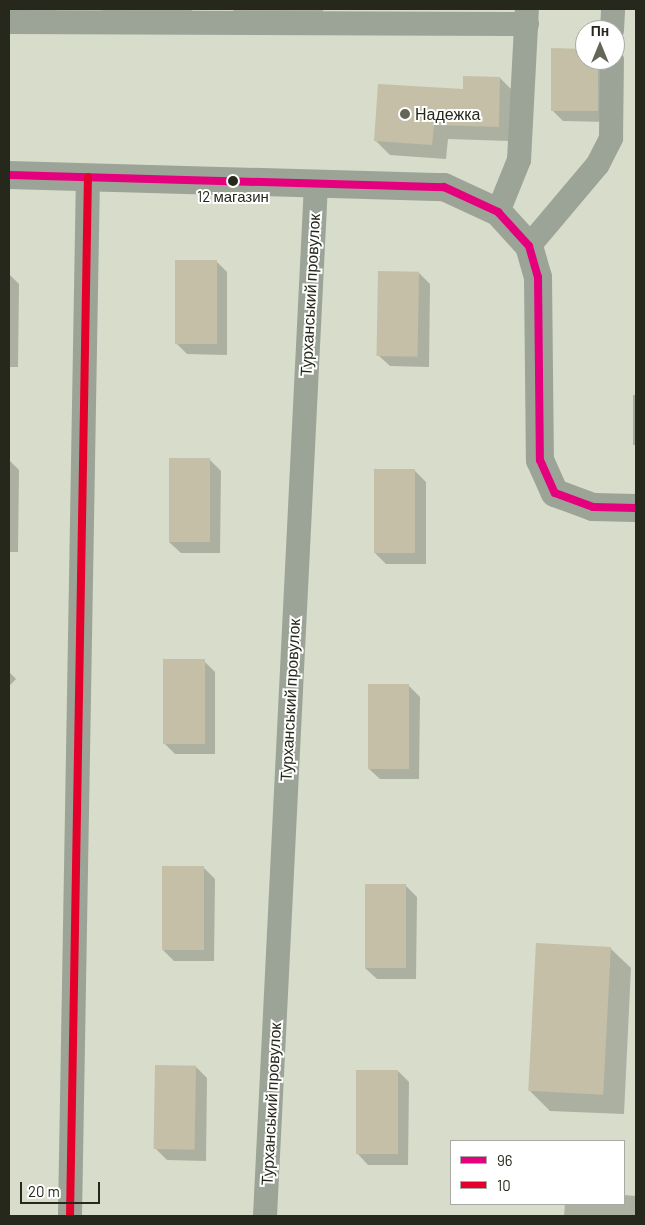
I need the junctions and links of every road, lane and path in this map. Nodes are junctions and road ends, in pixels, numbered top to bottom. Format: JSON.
{"nodes":[{"id":1,"x":527,"y":16,"type":"edge"},
{"id":2,"x":9,"y":22,"type":"edge"},
{"id":3,"x":612,"y":70,"type":"edge"},
{"id":4,"x":9,"y":175,"type":"edge"},
{"id":5,"x":88,"y":177,"type":"junction"},
{"id":6,"x":316,"y":184,"type":"junction"},
{"id":7,"x":498,"y":212,"type":"junction"},
{"id":8,"x":529,"y":246,"type":"junction"},
{"id":9,"x":636,"y":508,"type":"edge"},
{"id":10,"x":70,"y":1216,"type":"edge"},
{"id":11,"x":265,"y":1216,"type":"edge"}],
"edges":[{"from":1,"to":2,"type":"street"},
{"from":1,"to":7,"type":"street"},
{"from":3,"to":8,"type":"street"},
{"from":4,"to":5,"type":"street"},
{"from":5,"to":6,"type":"street"},
{"from":5,"to":10,"type":"street"},
{"from":6,"to":7,"type":"street"},
{"from":6,"to":11,"type":"street","name":"Турханський провулок"},
{"from":7,"to":8,"type":"street"},
{"from":8,"to":9,"type":"street"}]}
